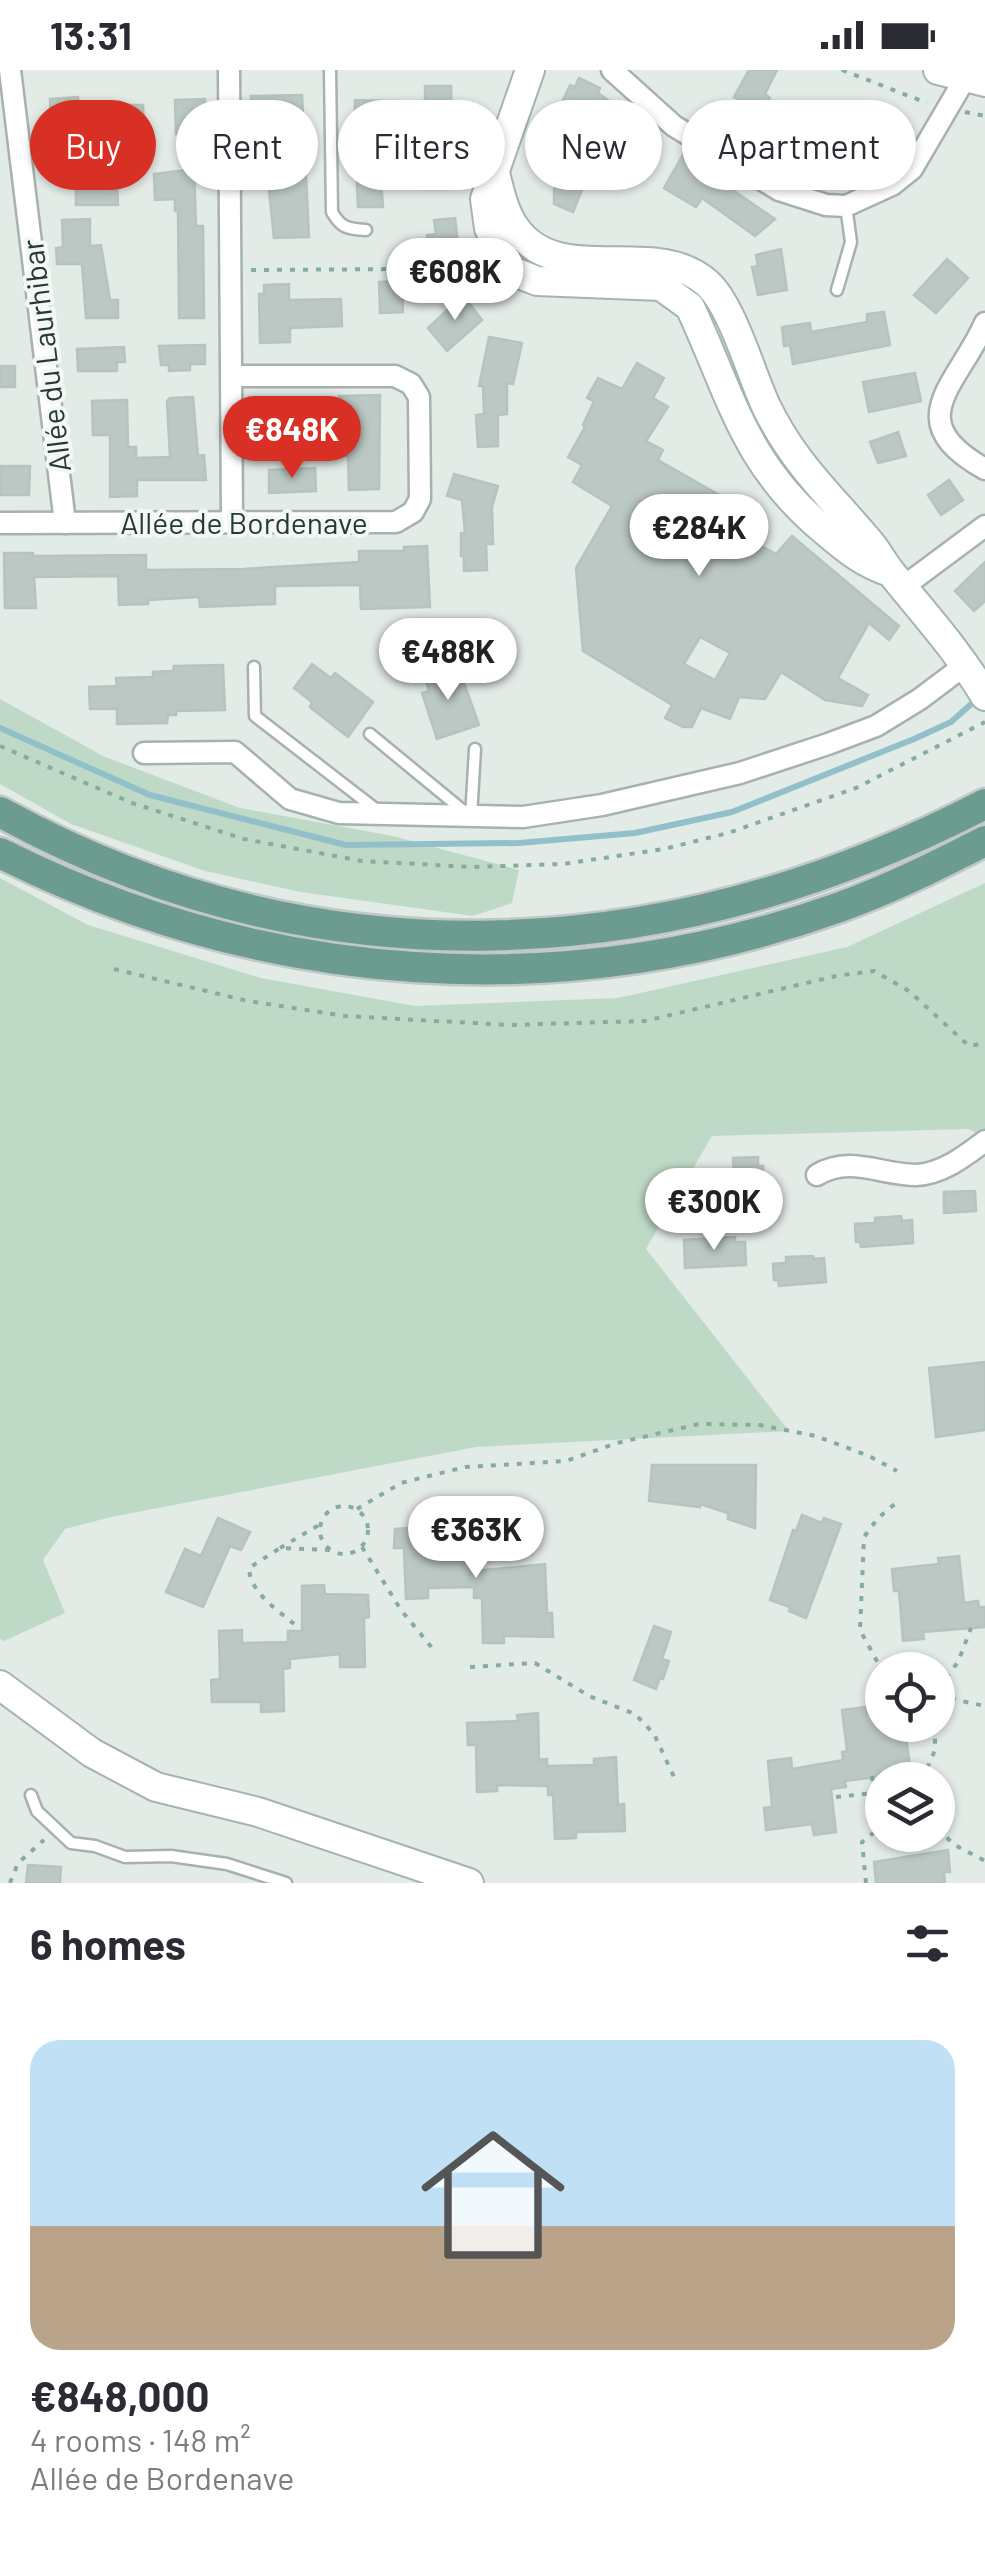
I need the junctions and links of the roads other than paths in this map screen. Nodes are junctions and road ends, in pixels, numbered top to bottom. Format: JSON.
{"nodes":[{"id":1,"x":10,"y":70,"type":"edge"},
{"id":2,"x":229,"y":70,"type":"edge"},
{"id":3,"x":330,"y":70,"type":"edge"},
{"id":4,"x":529,"y":70,"type":"edge"},
{"id":5,"x":612,"y":70,"type":"edge"},
{"id":6,"x":965,"y":75,"type":"edge"},
{"id":7,"x":505,"y":143,"type":"edge"},
{"id":8,"x":489,"y":190,"type":"edge"},
{"id":9,"x":500,"y":190,"type":"edge"},
{"id":10,"x":846,"y":206,"type":"junction"},
{"id":11,"x":366,"y":230,"type":"dead end"},
{"id":12,"x":837,"y":290,"type":"dead end"},
{"id":13,"x":985,"y":324,"type":"edge"},
{"id":14,"x":233,"y":376,"type":"junction"},
{"id":15,"x":985,"y":469,"type":"edge"},
{"id":16,"x":232,"y":521,"type":"junction"},
{"id":17,"x":66,"y":523,"type":"junction"},
{"id":18,"x":0,"y":524,"type":"edge"},
{"id":19,"x":985,"y":526,"type":"edge"},
{"id":20,"x":896,"y":580,"type":"junction"},
{"id":21,"x":254,"y":667,"type":"dead end"},
{"id":22,"x":976,"y":682,"type":"edge"},
{"id":23,"x":370,"y":734,"type":"dead end"},
{"id":24,"x":475,"y":748,"type":"dead end"},
{"id":25,"x":144,"y":753,"type":"dead end"},
{"id":26,"x":985,"y":804,"type":"edge"},
{"id":27,"x":0,"y":812,"type":"edge"},
{"id":28,"x":382,"y":814,"type":"junction"},
{"id":29,"x":471,"y":817,"type":"junction"},
{"id":30,"x":985,"y":841,"type":"edge"},
{"id":31,"x":0,"y":853,"type":"edge"},
{"id":32,"x":985,"y":1141,"type":"edge"},
{"id":33,"x":816,"y":1175,"type":"dead end"},
{"id":34,"x":0,"y":1685,"type":"edge"},
{"id":35,"x":31,"y":1795,"type":"dead end"},
{"id":36,"x":286,"y":1883,"type":"edge"},
{"id":37,"x":470,"y":1883,"type":"edge"}],
"edges":[{"from":1,"to":17,"type":"street","name":"Allée du Laurhibar"},
{"from":2,"to":14,"type":"street"},
{"from":3,"to":11,"type":"lane"},
{"from":4,"to":7,"type":"street"},
{"from":5,"to":10,"type":"street"},
{"from":6,"to":10,"type":"street"},
{"from":8,"to":20,"type":"street"},
{"from":9,"to":20,"type":"street"},
{"from":10,"to":12,"type":"lane"},
{"from":13,"to":15,"type":"street"},
{"from":14,"to":16,"type":"street"},
{"from":14,"to":16,"type":"street","name":"Allée de Bordenave"},
{"from":16,"to":17,"type":"street","name":"Allée de Bordenave"},
{"from":17,"to":18,"type":"street","name":"Allée de Bordenave"},
{"from":19,"to":20,"type":"street"},
{"from":20,"to":22,"type":"street"},
{"from":21,"to":28,"type":"lane"},
{"from":22,"to":29,"type":"street"},
{"from":23,"to":29,"type":"lane"},
{"from":24,"to":29,"type":"lane"},
{"from":25,"to":28,"type":"street"},
{"from":26,"to":27,"type":"main road"},
{"from":28,"to":29,"type":"street"},
{"from":30,"to":31,"type":"main road"},
{"from":32,"to":33,"type":"street"},
{"from":34,"to":37,"type":"street"},
{"from":35,"to":36,"type":"lane"}]}
